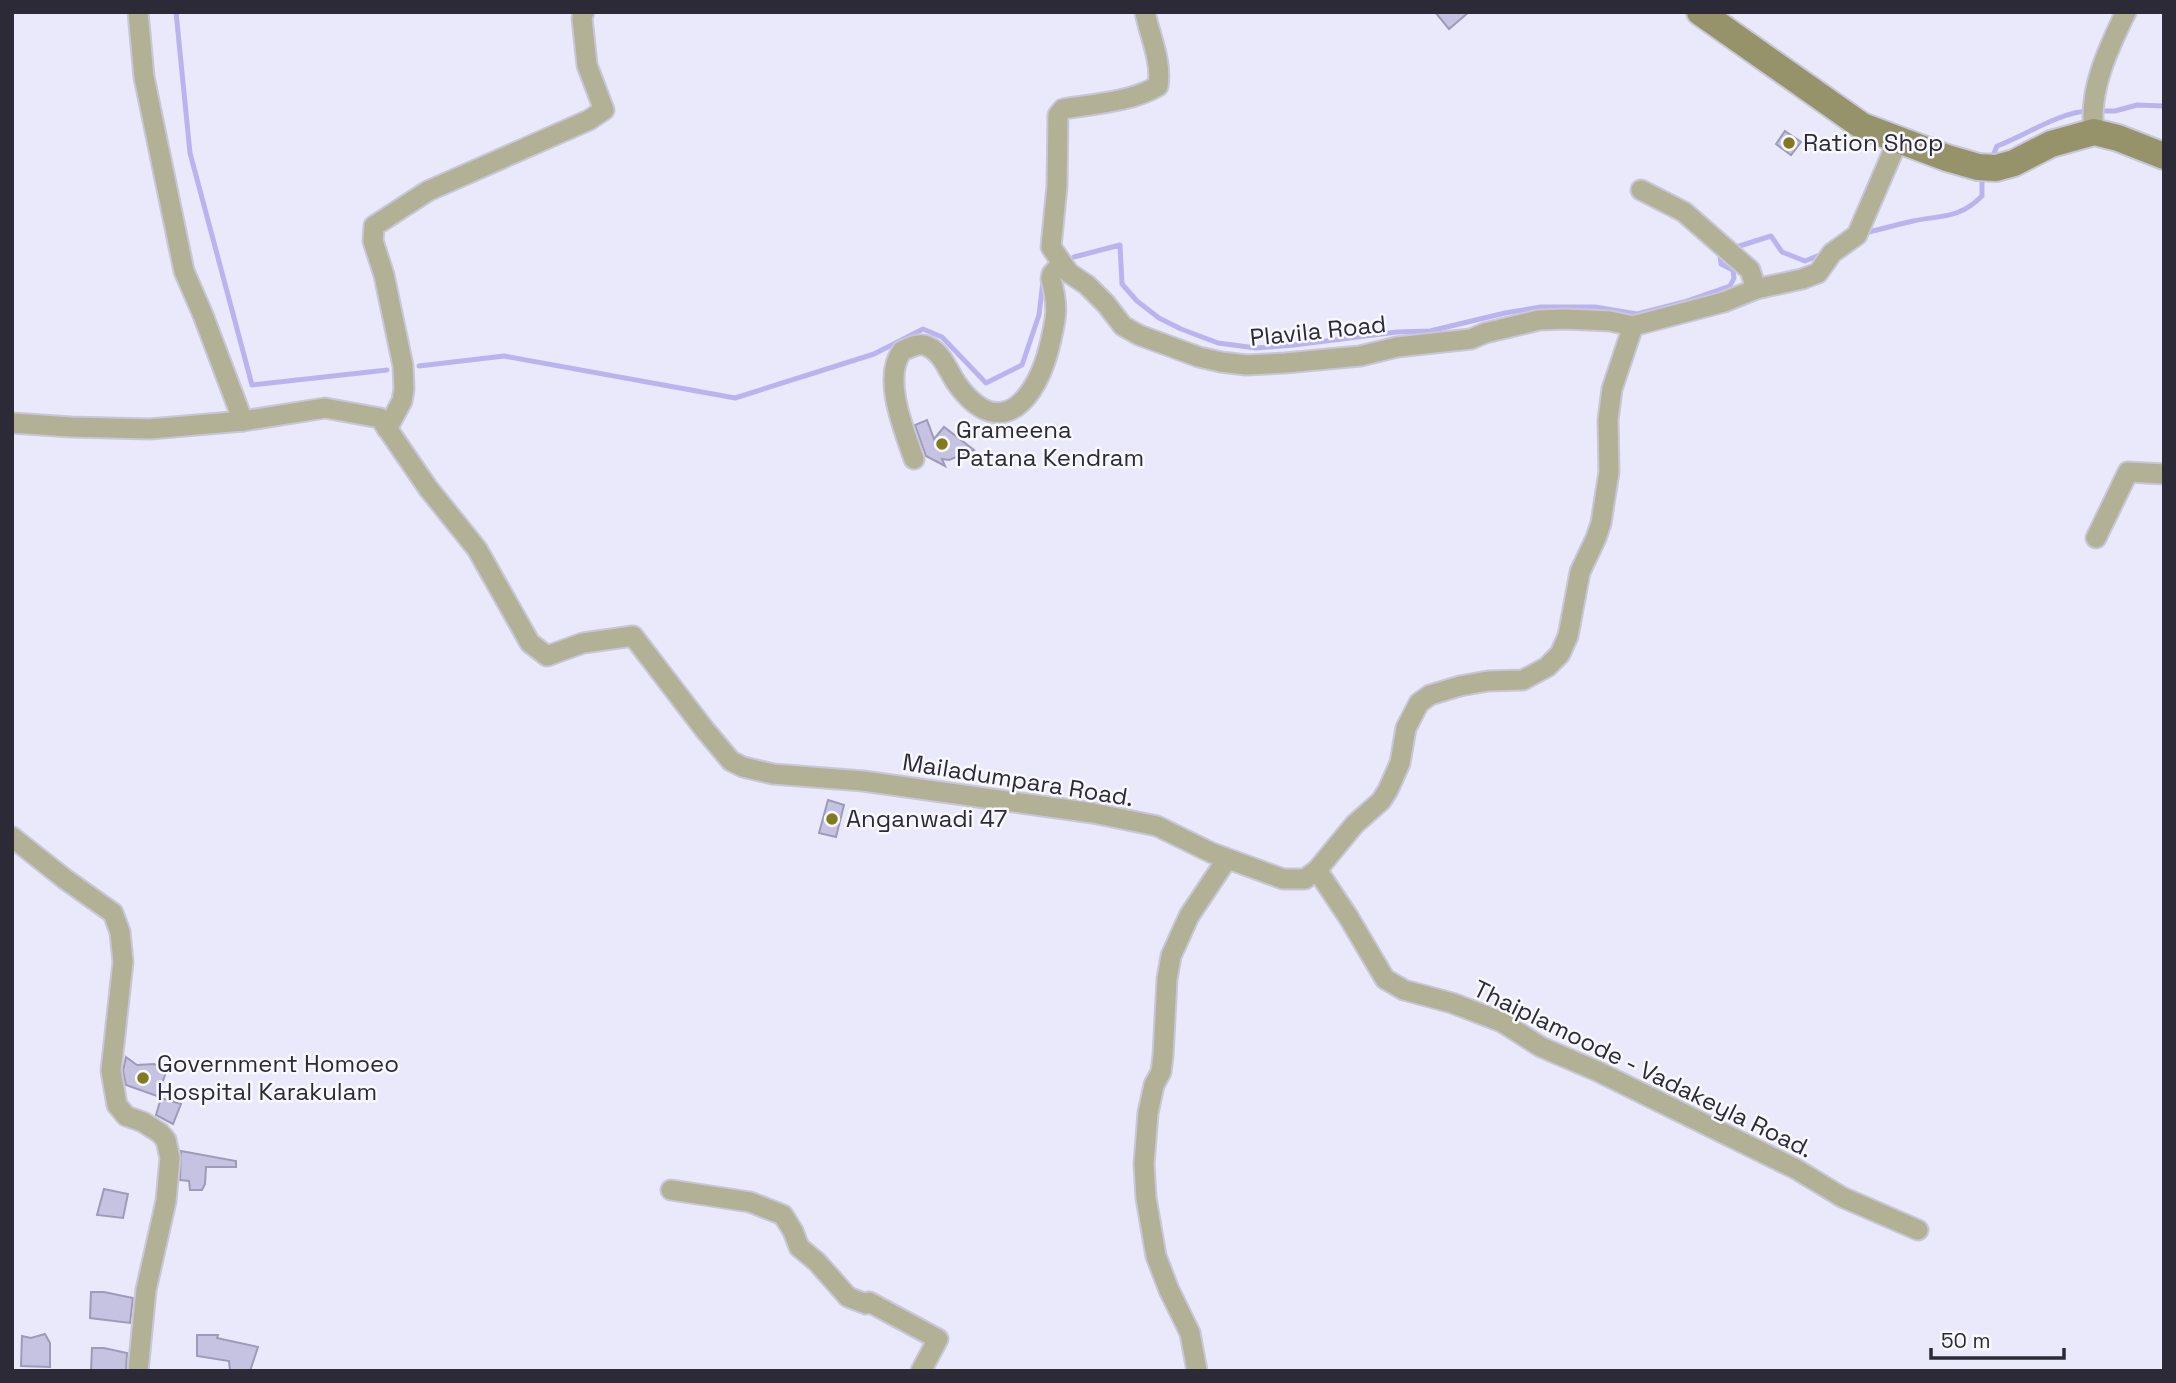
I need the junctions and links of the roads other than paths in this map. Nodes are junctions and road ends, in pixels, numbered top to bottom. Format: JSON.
{"nodes":[{"id":1,"x":138,"y":12,"type":"edge"},
{"id":2,"x":584,"y":12,"type":"edge"},
{"id":3,"x":1145,"y":12,"type":"edge"},
{"id":4,"x":1700,"y":12,"type":"edge"},
{"id":5,"x":2126,"y":12,"type":"edge"},
{"id":6,"x":2094,"y":132,"type":"junction"},
{"id":7,"x":1898,"y":140,"type":"junction"},
{"id":8,"x":2164,"y":156,"type":"edge"},
{"id":9,"x":1641,"y":190,"type":"dead end"},
{"id":10,"x":1061,"y":264,"type":"junction"},
{"id":11,"x":1756,"y":289,"type":"junction"},
{"id":12,"x":1633,"y":326,"type":"junction"},
{"id":13,"x":243,"y":421,"type":"junction"},
{"id":14,"x":12,"y":423,"type":"edge"},
{"id":15,"x":387,"y":429,"type":"junction"},
{"id":16,"x":914,"y":459,"type":"dead end"},
{"id":17,"x":2164,"y":474,"type":"edge"},
{"id":18,"x":2096,"y":538,"type":"dead end"},
{"id":19,"x":12,"y":837,"type":"edge"},
{"id":20,"x":1227,"y":859,"type":"junction"},
{"id":21,"x":1317,"y":870,"type":"junction"},
{"id":22,"x":671,"y":1190,"type":"dead end"},
{"id":23,"x":1918,"y":1230,"type":"dead end"},
{"id":24,"x":138,"y":1371,"type":"edge"},
{"id":25,"x":921,"y":1371,"type":"edge"},
{"id":26,"x":1197,"y":1371,"type":"edge"}],
"edges":[{"from":1,"to":13,"type":"street"},
{"from":2,"to":15,"type":"street"},
{"from":3,"to":10,"type":"street"},
{"from":4,"to":7,"type":"main road"},
{"from":5,"to":6,"type":"street"},
{"from":6,"to":7,"type":"main road"},
{"from":6,"to":8,"type":"main road"},
{"from":7,"to":11,"type":"street"},
{"from":9,"to":11,"type":"street"},
{"from":10,"to":12,"type":"street","name":"Plavila Road"},
{"from":10,"to":16,"type":"street"},
{"from":11,"to":12,"type":"street"},
{"from":12,"to":21,"type":"street"},
{"from":13,"to":14,"type":"street","name":"Mailadumpara Road."},
{"from":13,"to":15,"type":"street","name":"Mailadumpara Road."},
{"from":15,"to":20,"type":"street","name":"Mailadumpara Road."},
{"from":17,"to":18,"type":"street"},
{"from":19,"to":24,"type":"street"},
{"from":20,"to":21,"type":"street","name":"Mailadumpara Road."},
{"from":20,"to":26,"type":"street"},
{"from":21,"to":23,"type":"street","name":"Thaiplamoode - Vadakeyla Road."},
{"from":22,"to":25,"type":"street"}]}
